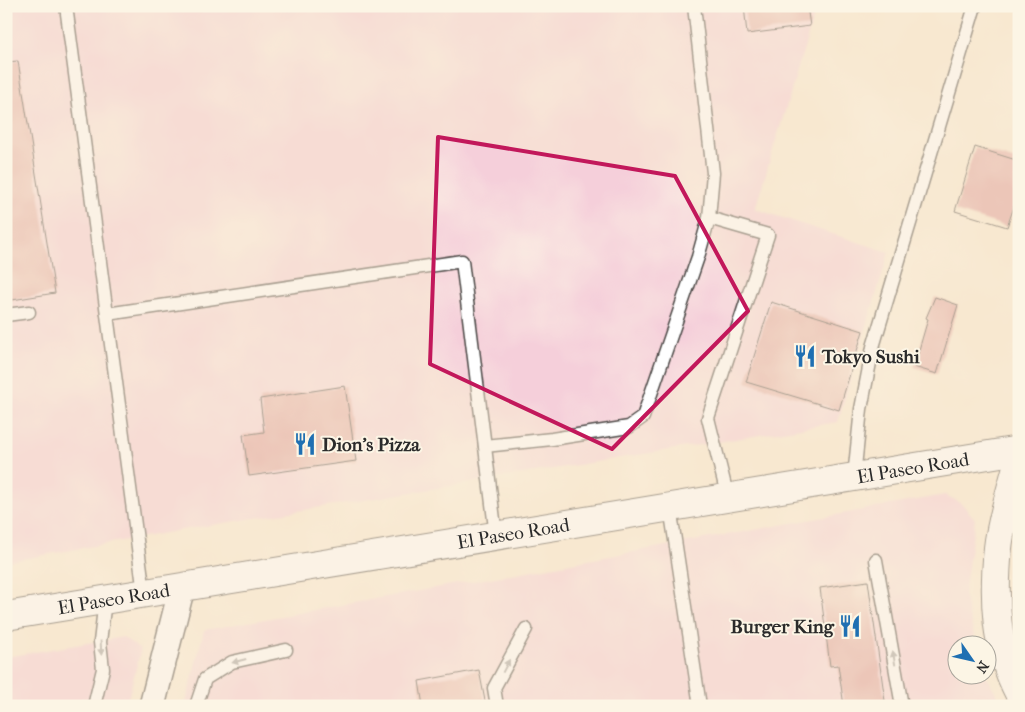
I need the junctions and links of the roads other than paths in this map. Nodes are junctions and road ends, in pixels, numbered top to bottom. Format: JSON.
{"nodes":[{"id":1,"x":66,"y":6,"type":"edge"},
{"id":2,"x":694,"y":6,"type":"edge"},
{"id":3,"x":975,"y":6,"type":"edge"},
{"id":4,"x":709,"y":218,"type":"junction"},
{"id":5,"x":29,"y":312,"type":"dead end"},
{"id":6,"x":107,"y":314,"type":"junction"},
{"id":7,"x":6,"y":315,"type":"edge"},
{"id":8,"x":485,"y":446,"type":"junction"},
{"id":9,"x":1019,"y":450,"type":"edge"},
{"id":10,"x":1019,"y":459,"type":"edge"},
{"id":11,"x":854,"y":477,"type":"junction"},
{"id":12,"x":728,"y":498,"type":"junction"},
{"id":13,"x":670,"y":507,"type":"junction"},
{"id":14,"x":496,"y":536,"type":"junction"},
{"id":15,"x":876,"y":560,"type":"dead end"},
{"id":16,"x":182,"y":587,"type":"junction"},
{"id":17,"x":144,"y":593,"type":"junction"},
{"id":18,"x":105,"y":600,"type":"junction"},
{"id":19,"x":6,"y":616,"type":"edge"},
{"id":20,"x":526,"y":629,"type":"dead end"},
{"id":21,"x":286,"y":650,"type":"dead end"},
{"id":22,"x":1019,"y":694,"type":"edge"},
{"id":23,"x":94,"y":706,"type":"edge"},
{"id":24,"x":152,"y":706,"type":"edge"},
{"id":25,"x":196,"y":706,"type":"edge"},
{"id":26,"x":497,"y":706,"type":"edge"},
{"id":27,"x":700,"y":706,"type":"edge"},
{"id":28,"x":902,"y":706,"type":"edge"}],
"edges":[{"from":1,"to":6,"type":"lane"},
{"from":2,"to":4,"type":"lane"},
{"from":3,"to":11,"type":"lane"},
{"from":4,"to":8,"type":"lane"},
{"from":4,"to":12,"type":"lane"},
{"from":5,"to":7,"type":"lane"},
{"from":6,"to":8,"type":"lane"},
{"from":6,"to":17,"type":"lane"},
{"from":8,"to":14,"type":"lane"},
{"from":9,"to":11,"type":"main road","name":"El Paseo Road"},
{"from":10,"to":22,"type":"main road"},
{"from":11,"to":12,"type":"main road","name":"El Paseo Road"},
{"from":12,"to":13,"type":"main road","name":"El Paseo Road"},
{"from":13,"to":14,"type":"main road","name":"El Paseo Road"},
{"from":13,"to":27,"type":"lane"},
{"from":14,"to":16,"type":"main road","name":"El Paseo Road"},
{"from":28,"to":15,"type":"lane","one_way":true},
{"from":16,"to":17,"type":"main road","name":"El Paseo Road"},
{"from":16,"to":24,"type":"street"},
{"from":17,"to":18,"type":"main road","name":"El Paseo Road"},
{"from":18,"to":19,"type":"main road","name":"El Paseo Road"},
{"from":18,"to":23,"type":"lane","one_way":true},
{"from":26,"to":20,"type":"lane","one_way":true},
{"from":21,"to":25,"type":"lane","one_way":true}]}
